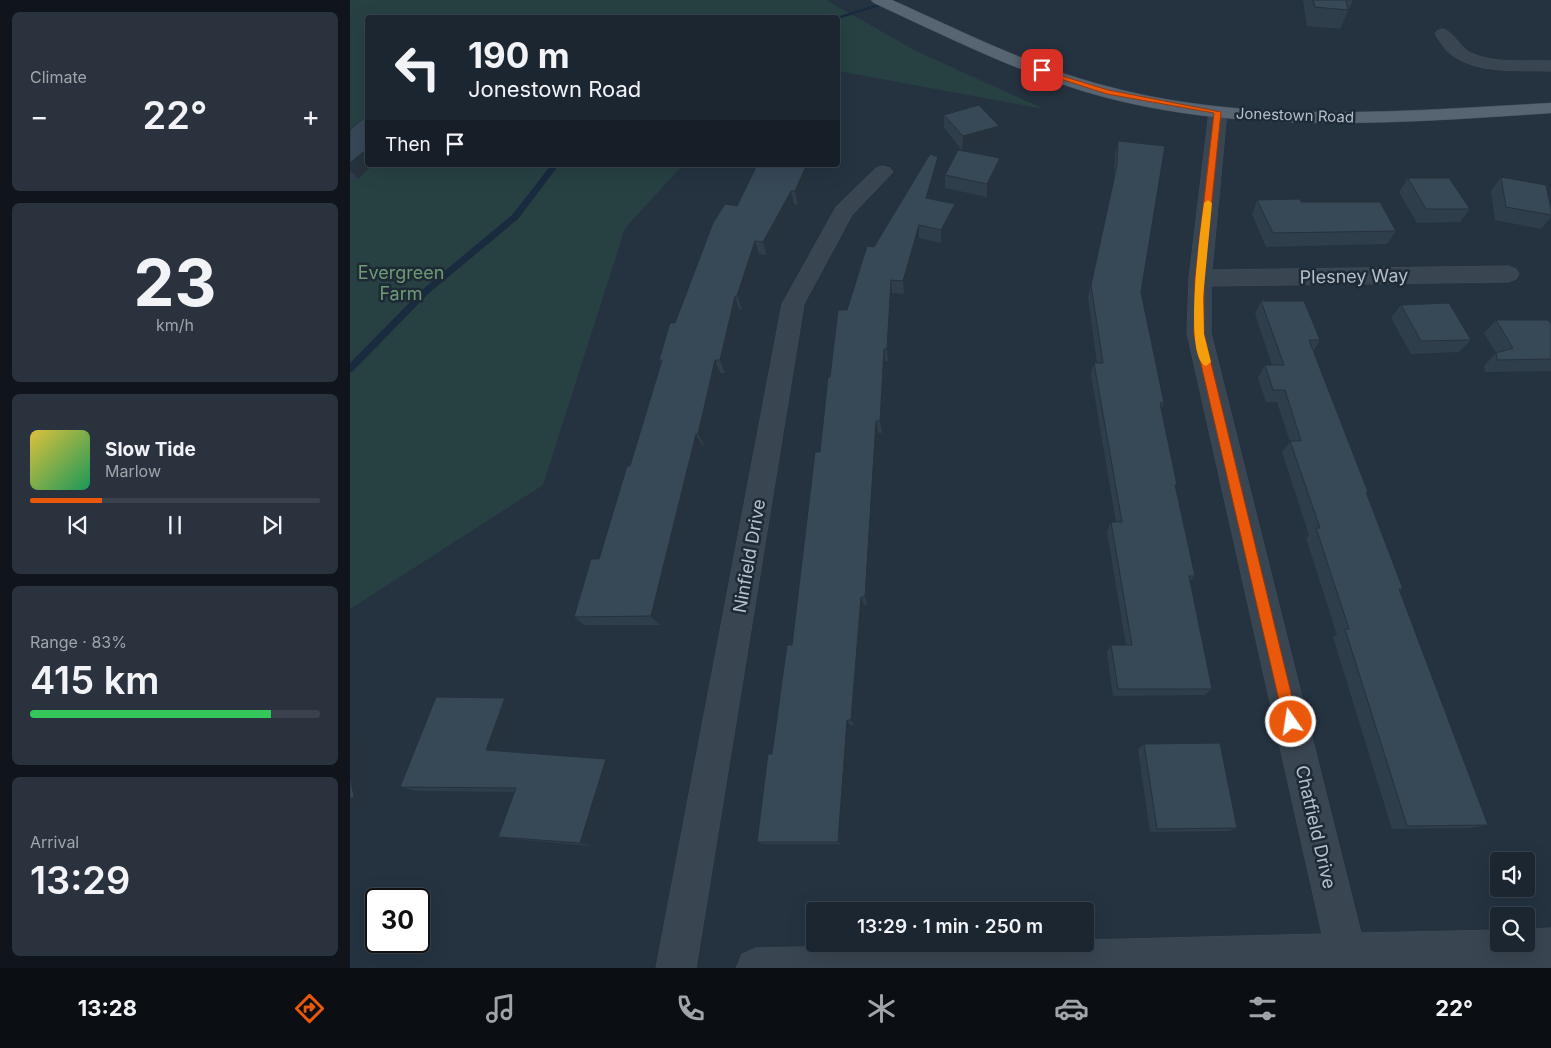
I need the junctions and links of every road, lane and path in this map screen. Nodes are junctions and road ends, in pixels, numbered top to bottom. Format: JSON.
{"nodes":[{"id":1,"x":879,"y":0,"type":"edge"},
{"id":2,"x":1442,"y":34,"type":"dead end"},
{"id":3,"x":1551,"y":66,"type":"edge"},
{"id":4,"x":1551,"y":108,"type":"edge"},
{"id":5,"x":1218,"y":112,"type":"junction"},
{"id":6,"x":883,"y":172,"type":"dead end"},
{"id":7,"x":1508,"y":274,"type":"dead end"},
{"id":8,"x":1200,"y":278,"type":"junction"},
{"id":9,"x":1551,"y":948,"type":"edge"},
{"id":10,"x":1346,"y":954,"type":"junction"},
{"id":11,"x":676,"y":968,"type":"edge"},
{"id":12,"x":756,"y":968,"type":"edge"}],
"edges":[{"from":1,"to":5,"type":"main road","name":"Jonestown Road"},
{"from":2,"to":3,"type":"street"},
{"from":4,"to":5,"type":"main road","name":"Jonestown Road"},
{"from":5,"to":8,"type":"street","name":"Chatfield Drive"},
{"from":6,"to":11,"type":"street","name":"Ninfield Drive"},
{"from":7,"to":8,"type":"street","name":"Plesney Way"},
{"from":8,"to":10,"type":"street","name":"Chatfield Drive"},
{"from":9,"to":10,"type":"street"},
{"from":10,"to":12,"type":"street"}]}
